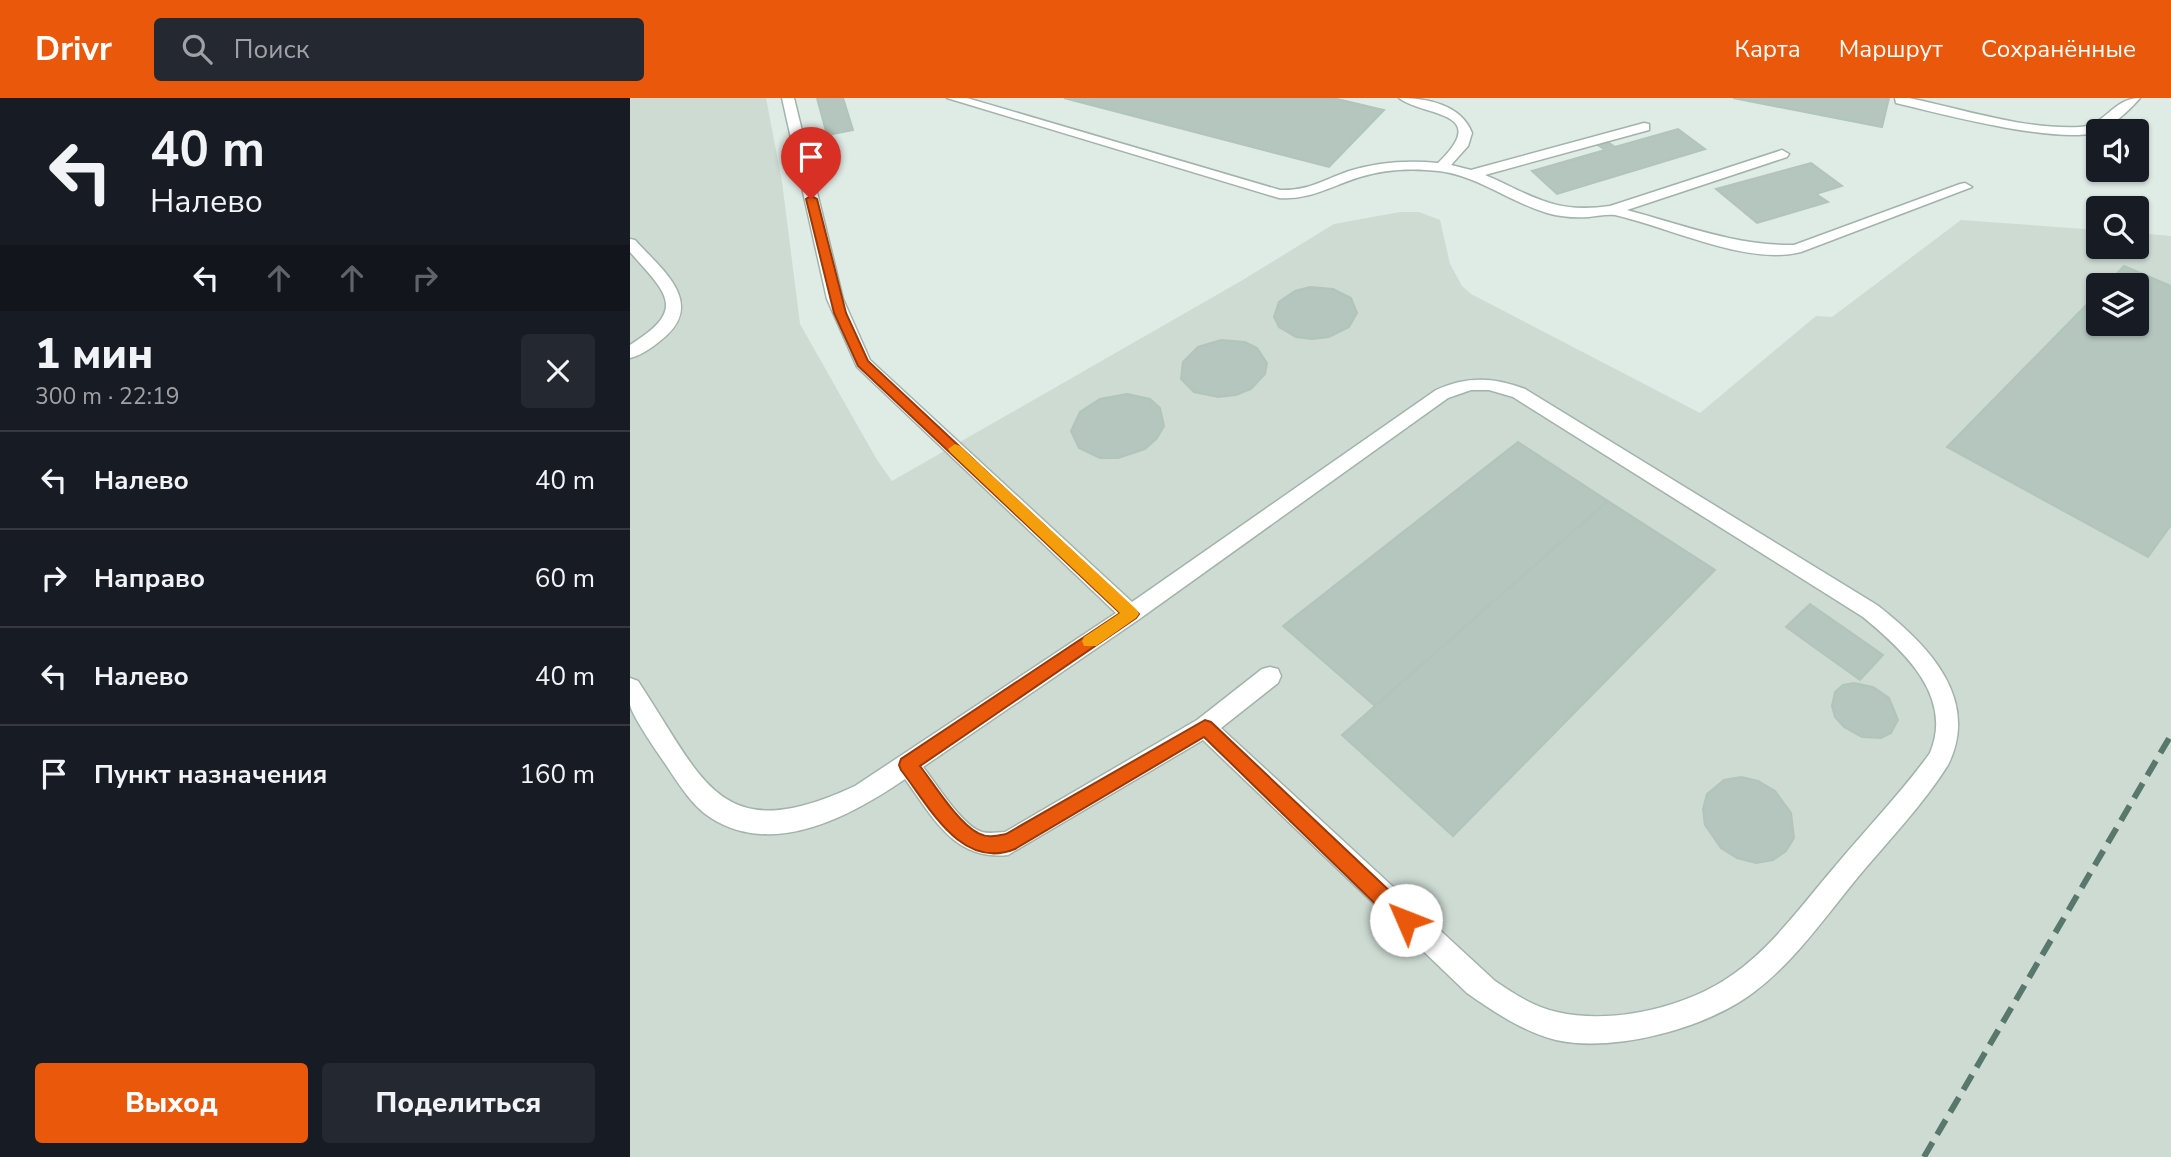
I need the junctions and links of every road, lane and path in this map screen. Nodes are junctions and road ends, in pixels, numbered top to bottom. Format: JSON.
{"nodes":[{"id":1,"x":788,"y":98,"type":"edge"},
{"id":2,"x":953,"y":98,"type":"edge"},
{"id":3,"x":1405,"y":98,"type":"edge"},
{"id":4,"x":2134,"y":98,"type":"edge"},
{"id":5,"x":1900,"y":100,"type":"edge"},
{"id":6,"x":1644,"y":127,"type":"dead end"},
{"id":7,"x":1782,"y":154,"type":"dead end"},
{"id":8,"x":1441,"y":167,"type":"junction"},
{"id":9,"x":1472,"y":174,"type":"junction"},
{"id":10,"x":1965,"y":187,"type":"dead end"},
{"id":11,"x":1612,"y":210,"type":"junction"},
{"id":12,"x":630,"y":243,"type":"edge"},
{"id":13,"x":630,"y":353,"type":"edge"},
{"id":14,"x":1131,"y":614,"type":"junction"},
{"id":15,"x":1270,"y":676,"type":"dead end"},
{"id":16,"x":630,"y":688,"type":"edge"},
{"id":17,"x":1205,"y":727,"type":"junction"},
{"id":18,"x":908,"y":765,"type":"junction"}],
"edges":[{"from":1,"to":14,"type":"lane"},
{"from":2,"to":8,"type":"lane"},
{"from":3,"to":8,"type":"lane"},
{"from":4,"to":5,"type":"lane"},
{"from":6,"to":9,"type":"lane"},
{"from":7,"to":11,"type":"lane"},
{"from":8,"to":9,"type":"lane"},
{"from":9,"to":11,"type":"lane"},
{"from":10,"to":11,"type":"lane"},
{"from":12,"to":13,"type":"lane"},
{"from":14,"to":17,"type":"lane"},
{"from":14,"to":18,"type":"lane"},
{"from":15,"to":17,"type":"lane"},
{"from":16,"to":18,"type":"lane"},
{"from":17,"to":18,"type":"lane"}]}
